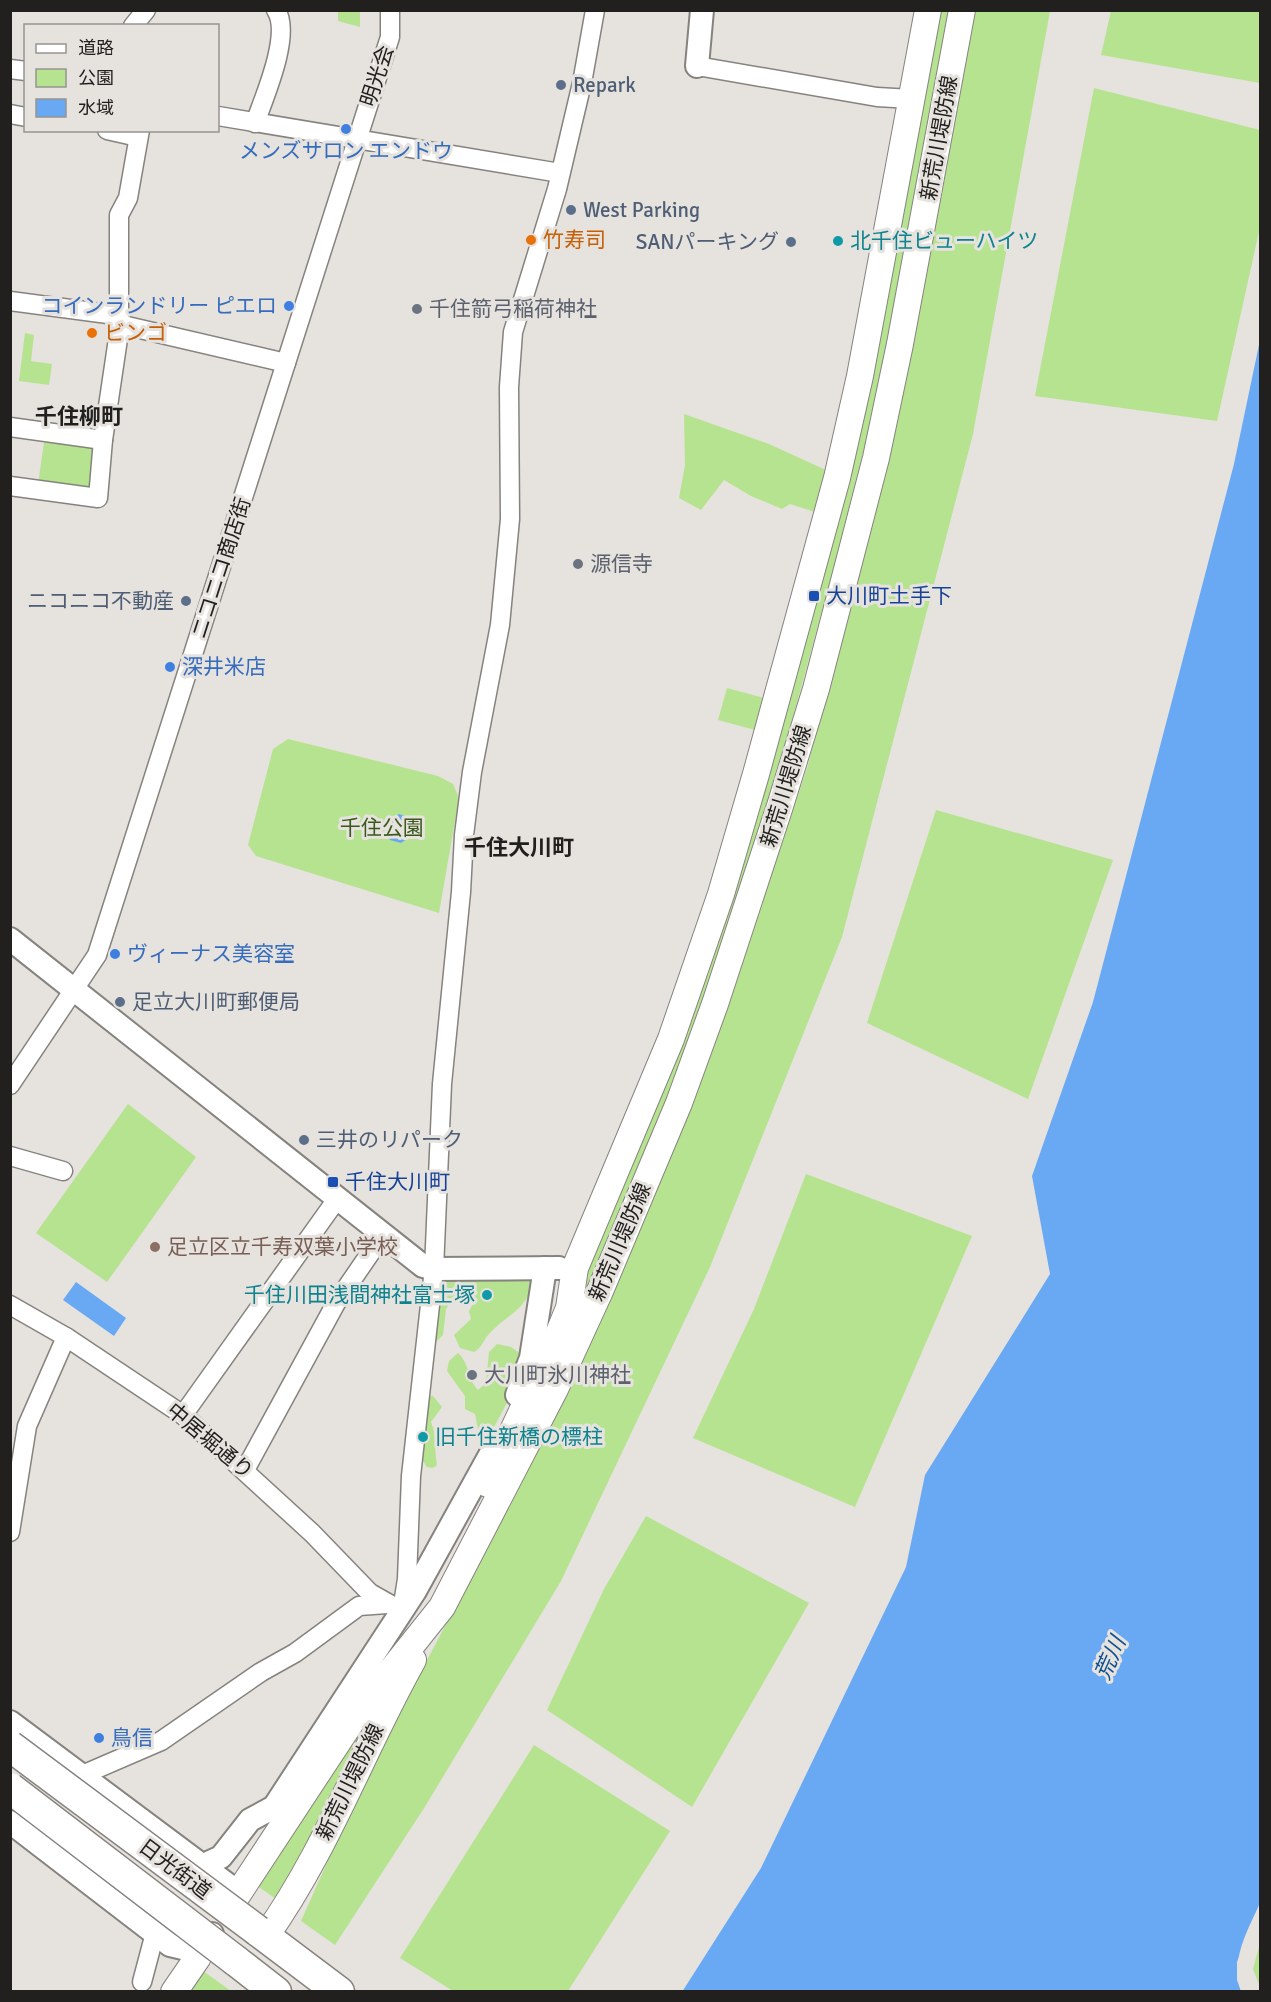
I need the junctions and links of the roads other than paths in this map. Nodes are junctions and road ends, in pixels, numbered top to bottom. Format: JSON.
{"nodes":[{"id":1,"x":146,"y":10,"type":"edge"},
{"id":2,"x":276,"y":10,"type":"edge"},
{"id":3,"x":390,"y":10,"type":"edge"},
{"id":4,"x":595,"y":10,"type":"edge"},
{"id":5,"x":702,"y":10,"type":"edge"},
{"id":6,"x":928,"y":10,"type":"edge"},
{"id":7,"x":962,"y":10,"type":"edge"},
{"id":8,"x":135,"y":24,"type":"edge"},
{"id":9,"x":698,"y":66,"type":"joint"},
{"id":10,"x":912,"y":99,"type":"junction"},
{"id":11,"x":219,"y":116,"type":"edge"},
{"id":12,"x":255,"y":123,"type":"junction"},
{"id":13,"x":123,"y":132,"type":"edge"},
{"id":14,"x":139,"y":134,"type":"edge"},
{"id":15,"x":356,"y":141,"type":"junction"},
{"id":16,"x":560,"y":173,"type":"junction"},
{"id":17,"x":10,"y":301,"type":"edge"},
{"id":18,"x":119,"y":320,"type":"junction"},
{"id":19,"x":286,"y":363,"type":"junction"},
{"id":20,"x":10,"y":427,"type":"edge"},
{"id":21,"x":103,"y":440,"type":"junction"},
{"id":22,"x":10,"y":486,"type":"edge"},
{"id":23,"x":10,"y":939,"type":"edge"},
{"id":24,"x":74,"y":991,"type":"junction"},
{"id":25,"x":10,"y":1085,"type":"edge"},
{"id":26,"x":10,"y":1156,"type":"edge"},
{"id":27,"x":63,"y":1171,"type":"dead end"},
{"id":28,"x":337,"y":1199,"type":"junction"},
{"id":29,"x":382,"y":1236,"type":"junction"},
{"id":30,"x":545,"y":1268,"type":"junction"},
{"id":31,"x":575,"y":1268,"type":"junction"},
{"id":32,"x":435,"y":1269,"type":"junction"},
{"id":33,"x":541,"y":1302,"type":"junction"},
{"id":34,"x":10,"y":1305,"type":"edge"},
{"id":35,"x":569,"y":1308,"type":"junction"},
{"id":36,"x":66,"y":1337,"type":"junction"},
{"id":37,"x":183,"y":1415,"type":"junction"},
{"id":38,"x":245,"y":1470,"type":"junction"},
{"id":39,"x":487,"y":1521,"type":"junction"},
{"id":40,"x":10,"y":1532,"type":"edge"},
{"id":41,"x":394,"y":1607,"type":"junction"},
{"id":42,"x":430,"y":1624,"type":"junction"},
{"id":43,"x":10,"y":1722,"type":"edge"},
{"id":44,"x":10,"y":1746,"type":"edge"},
{"id":45,"x":77,"y":1777,"type":"junction"},
{"id":46,"x":10,"y":1788,"type":"edge"},
{"id":47,"x":10,"y":1822,"type":"edge"},
{"id":48,"x":203,"y":1870,"type":"junction"},
{"id":49,"x":237,"y":1896,"type":"joint"},
{"id":50,"x":212,"y":1934,"type":"dead end"},
{"id":51,"x":162,"y":1935,"type":"junction"},
{"id":52,"x":268,"y":1939,"type":"junction"},
{"id":53,"x":198,"y":1957,"type":"dead end"},
{"id":54,"x":142,"y":1982,"type":"dead end"},
{"id":55,"x":268,"y":1986,"type":"edge"},
{"id":56,"x":167,"y":1992,"type":"edge"},
{"id":57,"x":174,"y":1992,"type":"edge"},
{"id":58,"x":339,"y":1992,"type":"edge"}],
"edges":[{"from":1,"to":8,"type":"street"},
{"from":2,"to":12,"type":"street"},
{"from":3,"to":15,"type":"street","name":"明光会"},
{"from":4,"to":16,"type":"street"},
{"from":5,"to":9,"type":"street"},
{"from":6,"to":10,"type":"main road","name":"新荒川堤防線"},
{"from":7,"to":39,"type":"main road","name":"新荒川堤防線"},
{"from":9,"to":10,"type":"street"},
{"from":10,"to":31,"type":"main road","name":"新荒川堤防線"},
{"from":11,"to":12,"type":"street"},
{"from":12,"to":15,"type":"street"},
{"from":13,"to":14,"type":"street"},
{"from":14,"to":18,"type":"street"},
{"from":15,"to":16,"type":"street"},
{"from":15,"to":19,"type":"street","name":"ニコニコ商店街"},
{"from":16,"to":32,"type":"street"},
{"from":17,"to":18,"type":"street"},
{"from":18,"to":19,"type":"street"},
{"from":18,"to":21,"type":"street"},
{"from":19,"to":24,"type":"street","name":"ニコニコ商店街"},
{"from":20,"to":21,"type":"street"},
{"from":21,"to":22,"type":"street"},
{"from":23,"to":24,"type":"street"},
{"from":24,"to":25,"type":"street","name":"ニコニコ商店街"},
{"from":24,"to":28,"type":"street"},
{"from":26,"to":27,"type":"street"},
{"from":28,"to":29,"type":"street"},
{"from":28,"to":37,"type":"street"},
{"from":29,"to":32,"type":"street"},
{"from":29,"to":38,"type":"street"},
{"from":30,"to":31,"type":"street"},
{"from":30,"to":32,"type":"street"},
{"from":30,"to":33,"type":"street"},
{"from":31,"to":35,"type":"main road","name":"新荒川堤防線"},
{"from":32,"to":41,"type":"street"},
{"from":33,"to":35,"type":"street"},
{"from":33,"to":41,"type":"street"},
{"from":34,"to":36,"type":"street","name":"中居堀通り"},
{"from":35,"to":39,"type":"main road","name":"新荒川堤防線"},
{"from":36,"to":37,"type":"street","name":"中居堀通り"},
{"from":36,"to":40,"type":"street"},
{"from":37,"to":38,"type":"street","name":"中居堀通り"},
{"from":38,"to":41,"type":"street","name":"中居堀通り"},
{"from":39,"to":42,"type":"main road","name":"新荒川堤防線"},
{"from":41,"to":45,"type":"street"},
{"from":41,"to":48,"type":"street"},
{"from":42,"to":49,"type":"main road","name":"新荒川堤防線"},
{"from":42,"to":52,"type":"main road","name":"新荒川堤防線"},
{"from":43,"to":45,"type":"street"},
{"from":44,"to":52,"type":"highway","name":"日光街道","bridge":true},
{"from":45,"to":48,"type":"street"},
{"from":46,"to":55,"type":"highway","name":"日光街道","bridge":true},
{"from":47,"to":51,"type":"street"},
{"from":48,"to":49,"type":"street"},
{"from":50,"to":51,"type":"street"},
{"from":51,"to":54,"type":"street"},
{"from":51,"to":56,"type":"street"},
{"from":52,"to":58,"type":"highway","name":"日光街道"},
{"from":53,"to":57,"type":"main road"}]}
